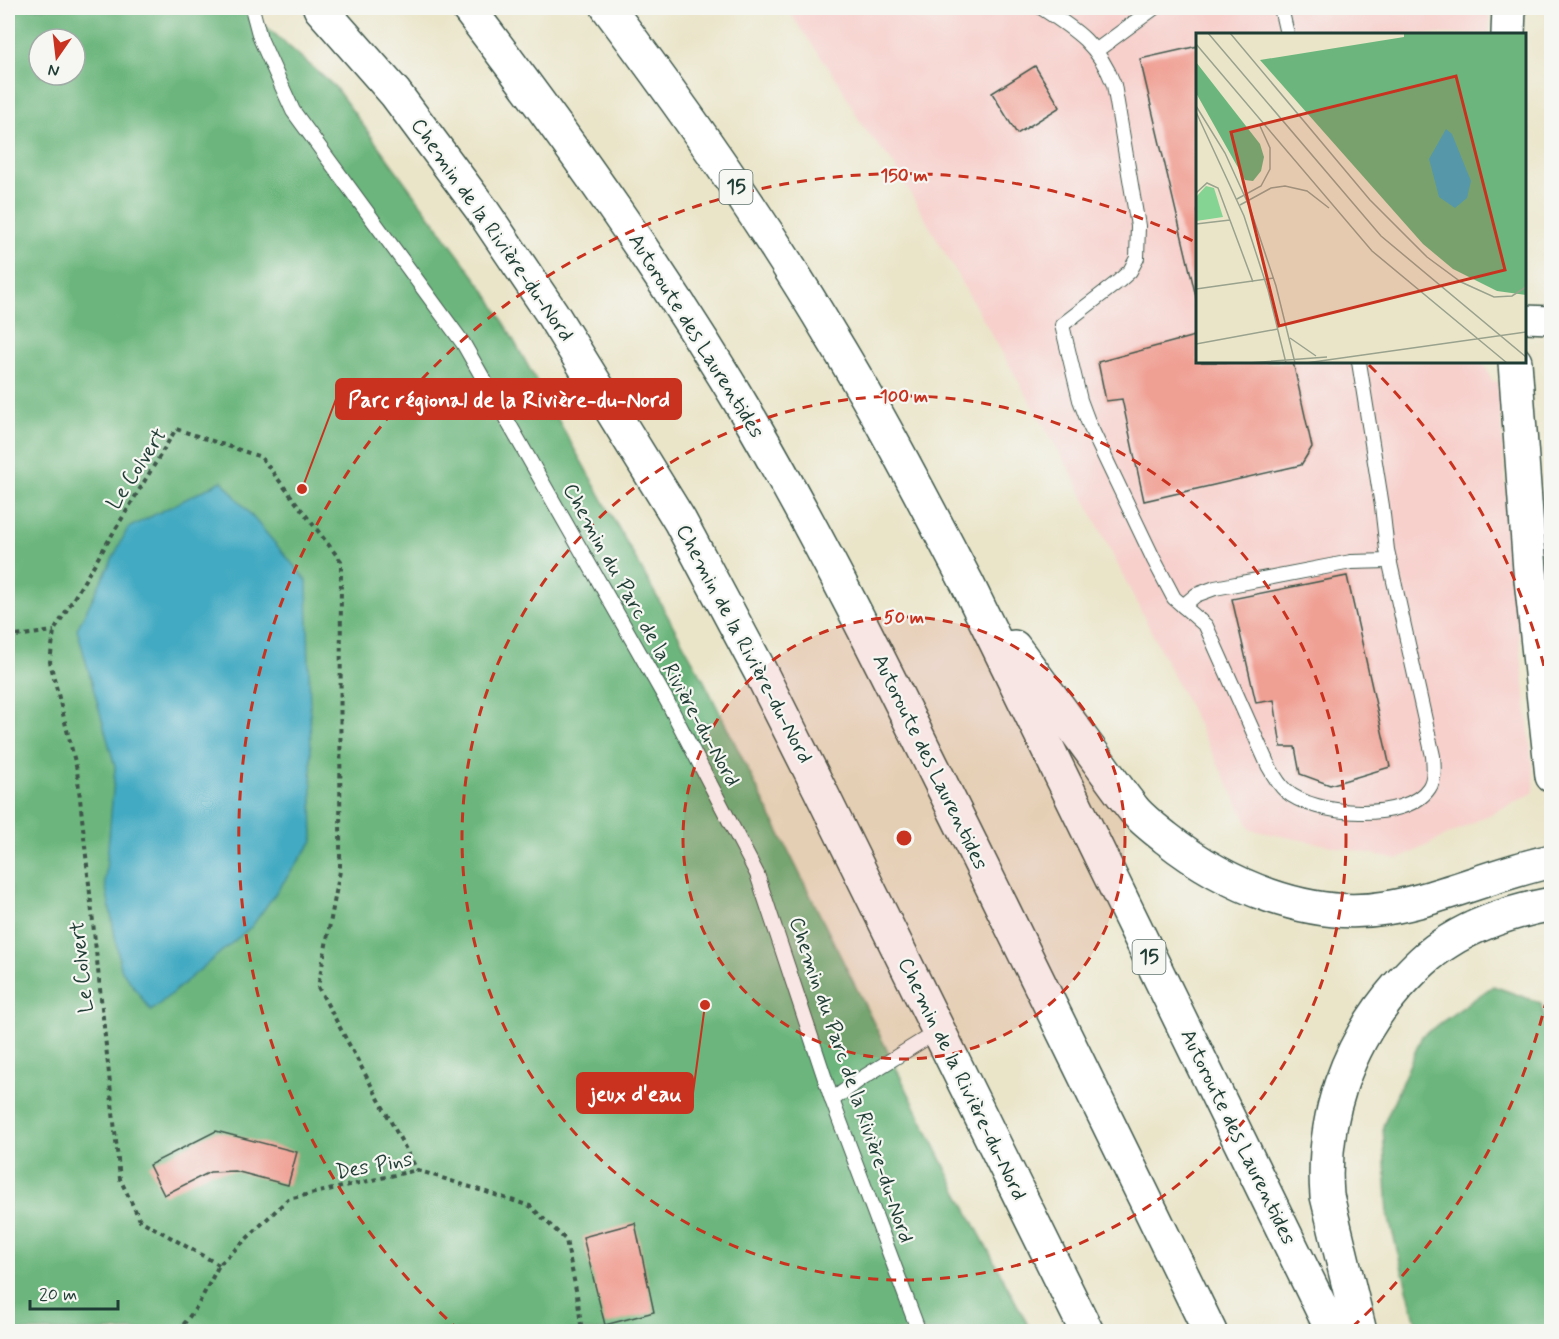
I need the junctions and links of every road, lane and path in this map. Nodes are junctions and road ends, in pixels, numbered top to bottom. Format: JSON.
{"nodes":[{"id":1,"x":252,"y":8,"type":"edge"},
{"id":2,"x":320,"y":8,"type":"edge"},
{"id":3,"x":468,"y":8,"type":"edge"},
{"id":4,"x":608,"y":8,"type":"edge"},
{"id":5,"x":1042,"y":8,"type":"edge"},
{"id":6,"x":1154,"y":8,"type":"edge"},
{"id":7,"x":1281,"y":8,"type":"edge"},
{"id":8,"x":1509,"y":8,"type":"edge"},
{"id":9,"x":1287,"y":33,"type":"edge"},
{"id":10,"x":1508,"y":33,"type":"edge"},
{"id":11,"x":1096,"y":51,"type":"junction"},
{"id":12,"x":1526,"y":319,"type":"edge"},
{"id":13,"x":1551,"y":320,"type":"edge"},
{"id":14,"x":1359,"y":363,"type":"edge"},
{"id":15,"x":1515,"y":363,"type":"edge"},
{"id":16,"x":1389,"y":561,"type":"junction"},
{"id":17,"x":967,"y":583,"type":"junction"},
{"id":18,"x":1183,"y":606,"type":"junction"},
{"id":19,"x":54,"y":631,"type":"junction"},
{"id":20,"x":8,"y":637,"type":"edge"},
{"id":21,"x":1551,"y":776,"type":"edge"},
{"id":22,"x":1551,"y":861,"type":"edge"},
{"id":23,"x":1551,"y":904,"type":"edge"},
{"id":24,"x":938,"y":1031,"type":"junction"},
{"id":25,"x":832,"y":1100,"type":"junction"},
{"id":26,"x":417,"y":1170,"type":"junction"},
{"id":27,"x":219,"y":1265,"type":"junction"},
{"id":28,"x":733,"y":1328,"type":"dead end"},
{"id":29,"x":178,"y":1332,"type":"edge"},
{"id":30,"x":582,"y":1332,"type":"edge"},
{"id":31,"x":726,"y":1332,"type":"edge"},
{"id":32,"x":919,"y":1332,"type":"edge"},
{"id":33,"x":1087,"y":1332,"type":"edge"},
{"id":34,"x":1210,"y":1332,"type":"edge"},
{"id":35,"x":1333,"y":1332,"type":"edge"},
{"id":36,"x":1360,"y":1332,"type":"edge"}],
"edges":[{"from":1,"to":25,"type":"lane","name":"Chemin du Parc de la Rivière-du-Nord"},
{"from":2,"to":24,"type":"main road","name":"Chemin de la Rivière-du-Nord"},
{"from":3,"to":34,"type":"main road","name":"Autoroute des Laurentides"},
{"from":4,"to":17,"type":"main road","name":"Autoroute des Laurentides","number":"15"},
{"from":5,"to":11,"type":"lane"},
{"from":6,"to":11,"type":"lane"},
{"from":7,"to":9,"type":"lane"},
{"from":8,"to":10,"type":"main road"},
{"from":11,"to":18,"type":"lane"},
{"from":12,"to":13,"type":"street"},
{"from":14,"to":16,"type":"lane"},
{"from":15,"to":21,"type":"main road"},
{"from":16,"to":18,"type":"lane"},
{"from":16,"to":18,"type":"lane"},
{"from":17,"to":22,"type":"main road"},
{"from":17,"to":35,"type":"main road","name":"Autoroute des Laurentides","number":"15"},
{"from":19,"to":20,"type":"path"},
{"from":19,"to":26,"type":"path","name":"Le Colvert"},
{"from":19,"to":27,"type":"path","name":"Le Colvert"},
{"from":23,"to":36,"type":"main road"},
{"from":24,"to":25,"type":"lane"},
{"from":24,"to":33,"type":"main road","name":"Chemin de la Rivière-du-Nord"},
{"from":25,"to":32,"type":"lane","name":"Chemin du Parc de la Rivière-du-Nord"},
{"from":26,"to":27,"type":"path","name":"Des Pins"},
{"from":26,"to":30,"type":"path","name":"Des Pins"},
{"from":27,"to":29,"type":"path","name":"Des Pins"},
{"from":28,"to":31,"type":"path"}]}
